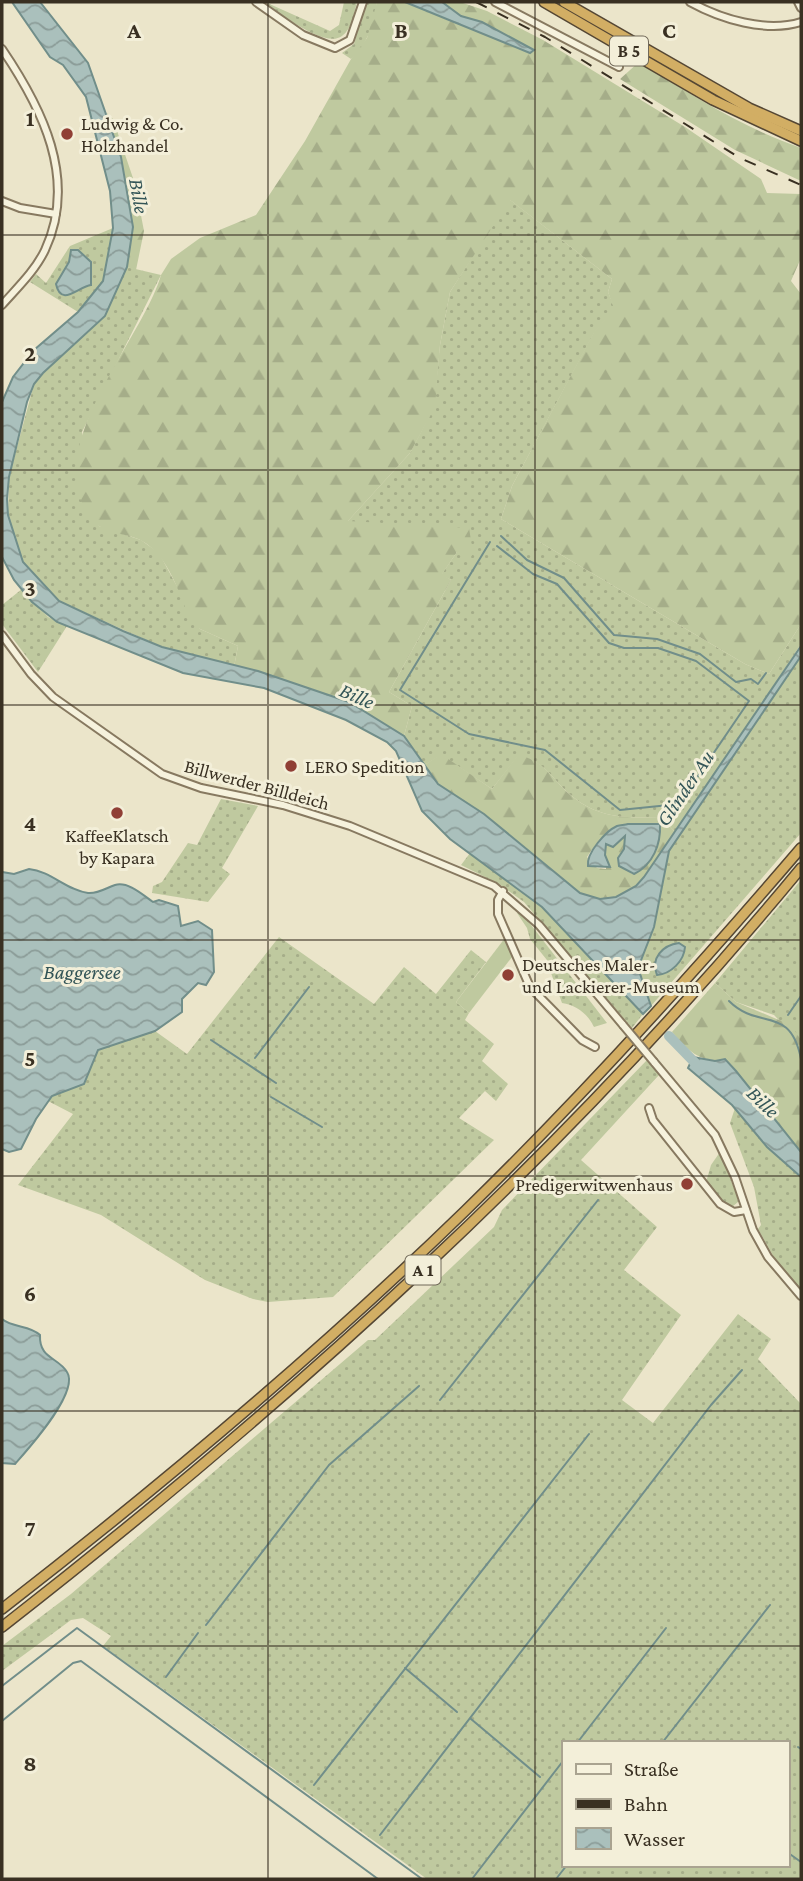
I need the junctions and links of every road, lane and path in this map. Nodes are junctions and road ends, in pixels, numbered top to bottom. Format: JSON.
{"nodes":[{"id":1,"x":256,"y":2,"type":"edge"},
{"id":2,"x":363,"y":2,"type":"edge"},
{"id":3,"x":495,"y":2,"type":"edge"},
{"id":4,"x":544,"y":2,"type":"edge"},
{"id":5,"x":564,"y":2,"type":"edge"},
{"id":6,"x":690,"y":2,"type":"edge"},
{"id":7,"x":801,"y":22,"type":"edge"},
{"id":8,"x":2,"y":49,"type":"edge"},
{"id":9,"x":619,"y":67,"type":"dead end"},
{"id":10,"x":801,"y":131,"type":"edge"},
{"id":11,"x":801,"y":141,"type":"edge"},
{"id":12,"x":2,"y":201,"type":"edge"},
{"id":13,"x":55,"y":214,"type":"junction"},
{"id":14,"x":2,"y":305,"type":"edge"},
{"id":15,"x":2,"y":635,"type":"edge"},
{"id":16,"x":801,"y":848,"type":"edge"},
{"id":17,"x":801,"y":868,"type":"edge"},
{"id":18,"x":503,"y":891,"type":"junction"},
{"id":19,"x":595,"y":1047,"type":"dead end"},
{"id":20,"x":649,"y":1108,"type":"dead end"},
{"id":21,"x":746,"y":1210,"type":"junction"},
{"id":22,"x":801,"y":1296,"type":"edge"},
{"id":23,"x":2,"y":1609,"type":"edge"},
{"id":24,"x":2,"y":1627,"type":"edge"}],
"edges":[{"from":1,"to":2,"type":"street"},
{"from":3,"to":9,"type":"street"},
{"from":4,"to":11,"type":"highway","number":"B 5"},
{"from":5,"to":10,"type":"highway","number":"B 5"},
{"from":6,"to":7,"type":"street"},
{"from":8,"to":13,"type":"street"},
{"from":12,"to":13,"type":"street"},
{"from":13,"to":14,"type":"street"},
{"from":15,"to":18,"type":"street","name":"Billwerder Billdeich"},
{"from":16,"to":23,"type":"highway","number":"A 1"},
{"from":17,"to":24,"type":"highway","number":"A 1"},
{"from":18,"to":19,"type":"street"},
{"from":18,"to":21,"type":"street","name":"Billwerder Billdeich","bridge":true},
{"from":20,"to":21,"type":"street"},
{"from":21,"to":22,"type":"street","name":"Billwerder Billdeich"}]}
